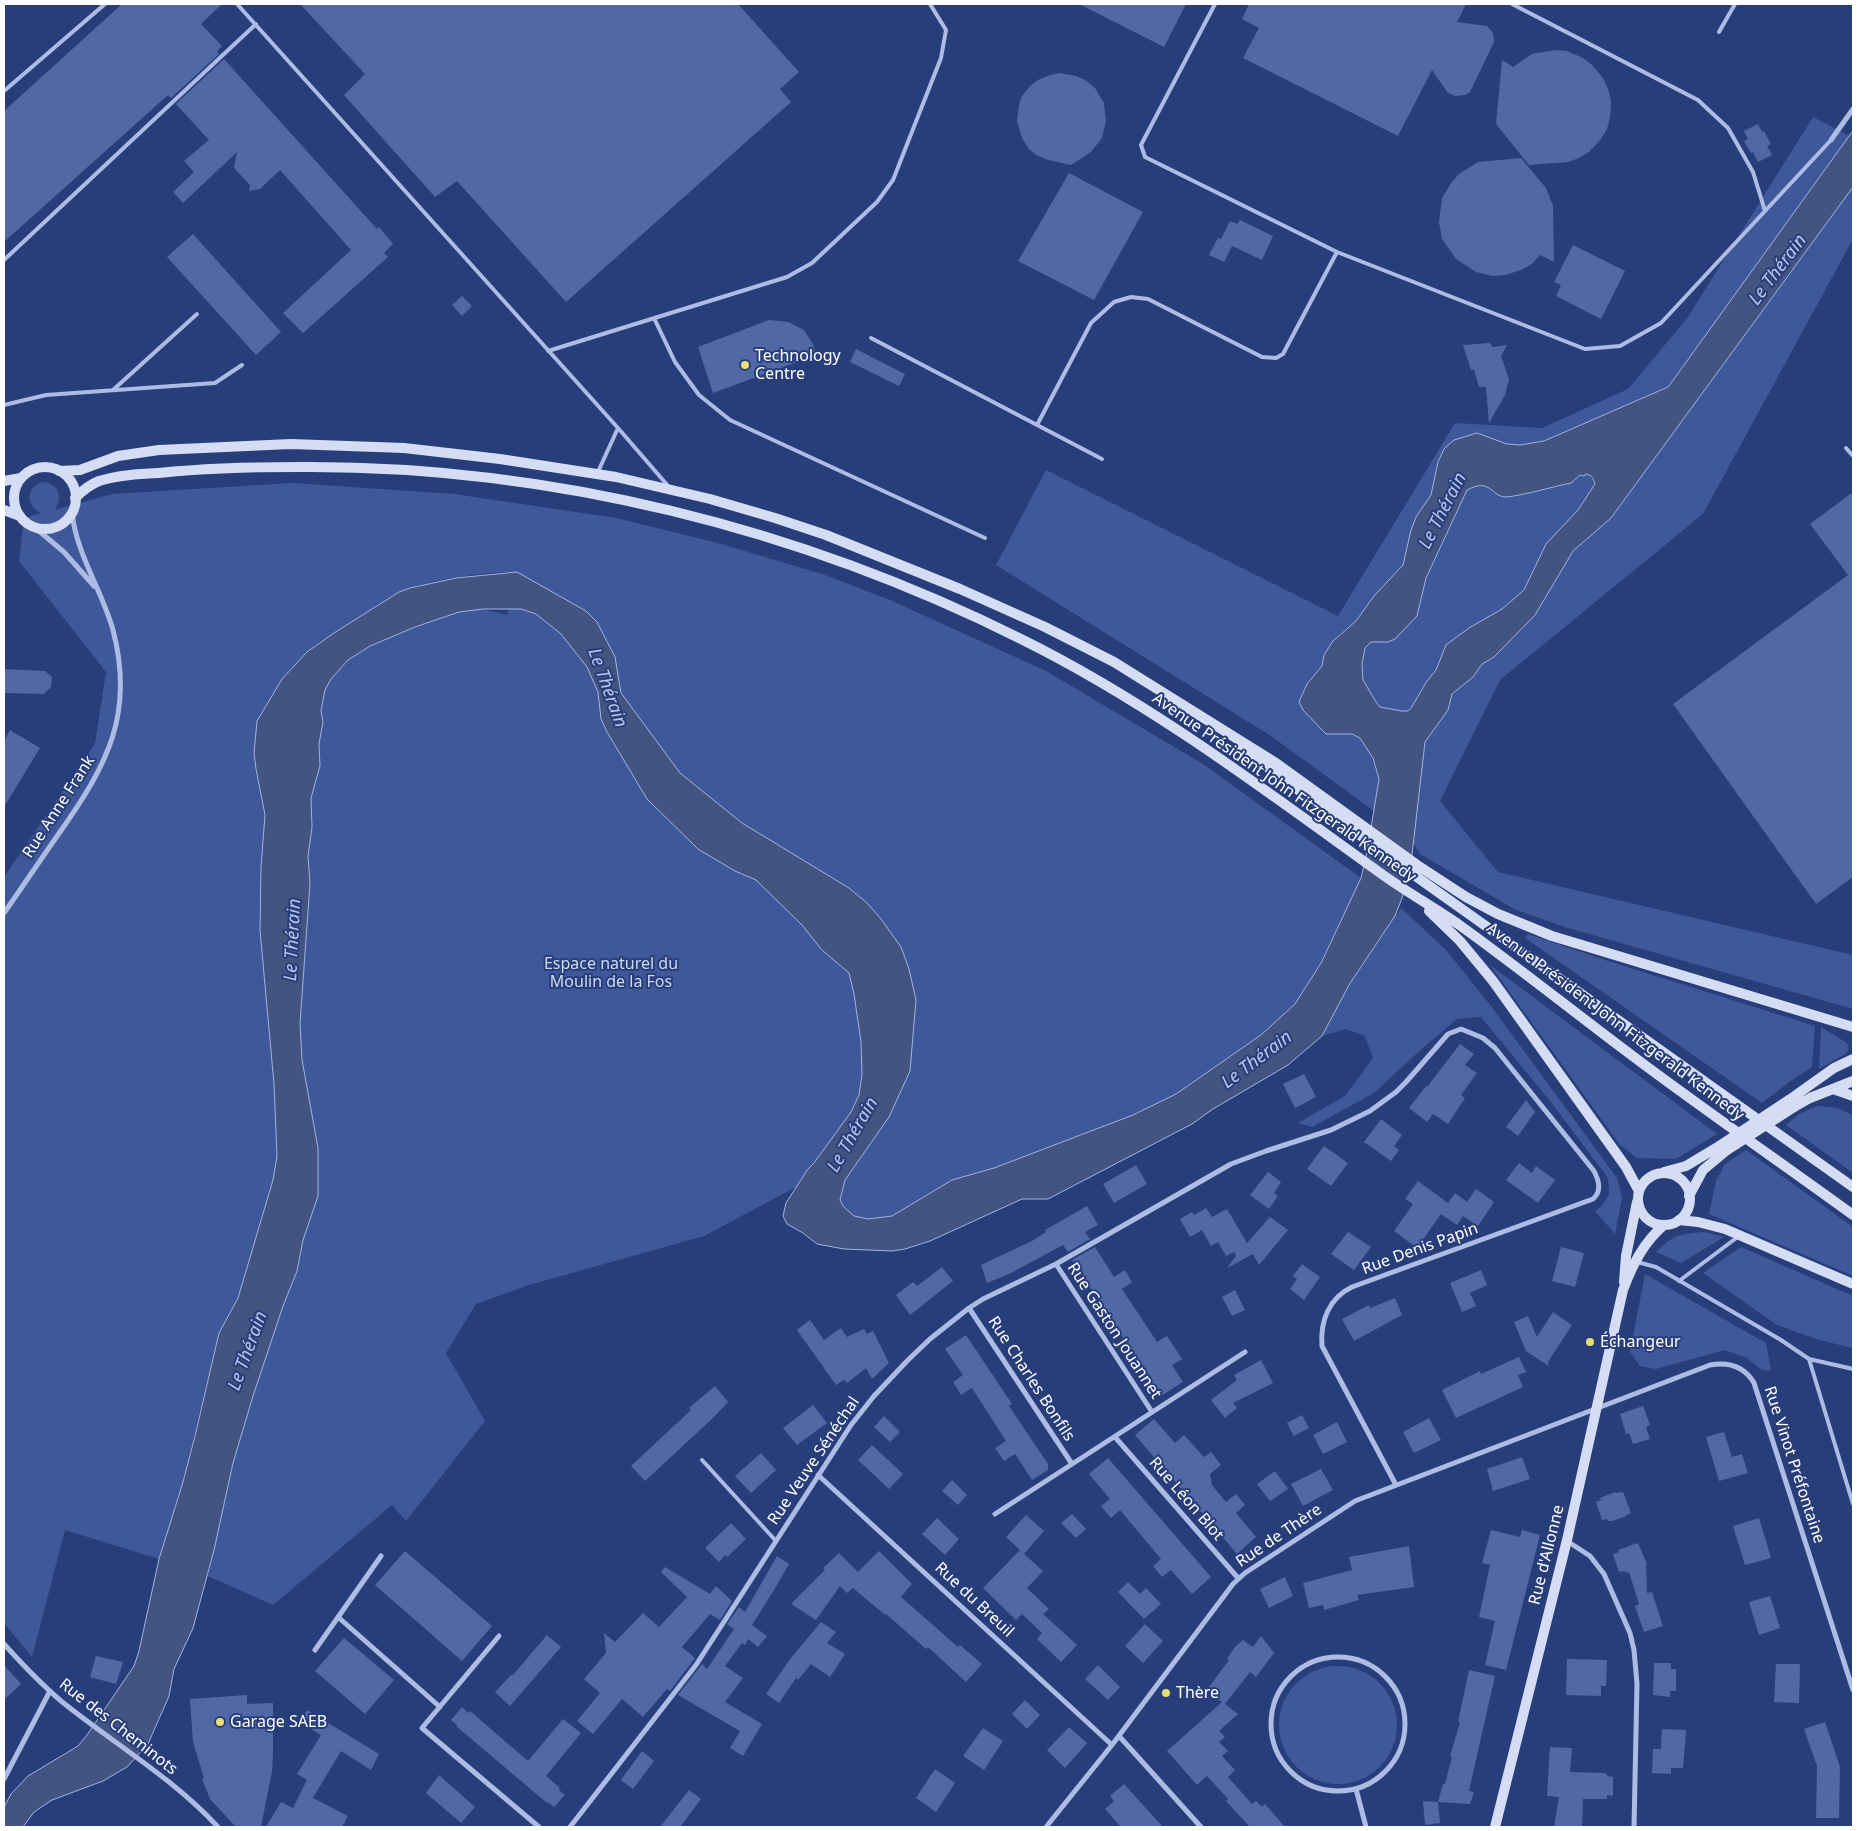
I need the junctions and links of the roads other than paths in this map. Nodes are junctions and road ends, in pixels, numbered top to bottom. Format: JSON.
{"nodes":[{"id":1,"x":105,"y":4,"type":"edge"},
{"id":2,"x":237,"y":4,"type":"edge"},
{"id":3,"x":930,"y":4,"type":"edge"},
{"id":4,"x":1215,"y":4,"type":"edge"},
{"id":5,"x":1512,"y":4,"type":"edge"},
{"id":6,"x":1735,"y":4,"type":"edge"},
{"id":7,"x":256,"y":24,"type":"junction"},
{"id":8,"x":1720,"y":32,"type":"dead end"},
{"id":9,"x":4,"y":91,"type":"edge"},
{"id":10,"x":1853,"y":109,"type":"edge"},
{"id":11,"x":1831,"y":140,"type":"joint"},
{"id":12,"x":1765,"y":211,"type":"junction"},
{"id":13,"x":1337,"y":252,"type":"junction"},
{"id":14,"x":4,"y":260,"type":"edge"},
{"id":15,"x":198,"y":314,"type":"dead end"},
{"id":16,"x":654,"y":318,"type":"junction"},
{"id":17,"x":871,"y":338,"type":"dead end"},
{"id":18,"x":548,"y":351,"type":"junction"},
{"id":19,"x":242,"y":365,"type":"dead end"},
{"id":20,"x":113,"y":390,"type":"junction"},
{"id":21,"x":4,"y":405,"type":"edge"},
{"id":22,"x":1037,"y":425,"type":"junction"},
{"id":23,"x":618,"y":428,"type":"junction"},
{"id":24,"x":1846,"y":448,"type":"dead end"},
{"id":25,"x":1853,"y":456,"type":"edge"},
{"id":26,"x":1102,"y":459,"type":"dead end"},
{"id":27,"x":59,"y":471,"type":"junction"},
{"id":28,"x":597,"y":474,"type":"junction"},
{"id":29,"x":21,"y":478,"type":"junction"},
{"id":30,"x":4,"y":481,"type":"edge"},
{"id":31,"x":670,"y":489,"type":"junction"},
{"id":32,"x":75,"y":498,"type":"junction"},
{"id":33,"x":4,"y":510,"type":"edge"},
{"id":34,"x":72,"y":512,"type":"junction"},
{"id":35,"x":20,"y":516,"type":"junction"},
{"id":36,"x":33,"y":526,"type":"junction"},
{"id":37,"x":985,"y":538,"type":"dead end"},
{"id":38,"x":98,"y":590,"type":"junction"},
{"id":39,"x":1368,"y":835,"type":"junction"},
{"id":40,"x":1409,"y":894,"type":"junction"},
{"id":41,"x":4,"y":913,"type":"edge"},
{"id":42,"x":1849,"y":1026,"type":"edge"},
{"id":43,"x":1853,"y":1032,"type":"edge"},
{"id":44,"x":1853,"y":1059,"type":"edge"},
{"id":45,"x":1853,"y":1076,"type":"edge"},
{"id":46,"x":1853,"y":1081,"type":"edge"},
{"id":47,"x":1810,"y":1085,"type":"junction"},
{"id":48,"x":1838,"y":1087,"type":"junction"},
{"id":49,"x":1535,"y":1096,"type":"joint"},
{"id":50,"x":1853,"y":1096,"type":"edge"},
{"id":51,"x":1792,"y":1103,"type":"junction"},
{"id":52,"x":1724,"y":1147,"type":"junction"},
{"id":53,"x":1661,"y":1173,"type":"junction"},
{"id":54,"x":1853,"y":1187,"type":"edge"},
{"id":55,"x":1638,"y":1195,"type":"junction"},
{"id":56,"x":1690,"y":1196,"type":"junction"},
{"id":57,"x":1853,"y":1215,"type":"edge"},
{"id":58,"x":1679,"y":1220,"type":"junction"},
{"id":59,"x":1664,"y":1225,"type":"junction"},
{"id":60,"x":1740,"y":1236,"type":"junction"},
{"id":61,"x":1635,"y":1262,"type":"junction"},
{"id":62,"x":1056,"y":1264,"type":"junction"},
{"id":63,"x":1679,"y":1281,"type":"junction"},
{"id":64,"x":1853,"y":1284,"type":"edge"},
{"id":65,"x":1623,"y":1290,"type":"junction"},
{"id":66,"x":969,"y":1308,"type":"junction"},
{"id":67,"x":1245,"y":1352,"type":"dead end"},
{"id":68,"x":1809,"y":1359,"type":"junction"},
{"id":69,"x":1853,"y":1369,"type":"edge"},
{"id":70,"x":1598,"y":1408,"type":"junction"},
{"id":71,"x":1152,"y":1412,"type":"junction"},
{"id":72,"x":1115,"y":1437,"type":"junction"},
{"id":73,"x":702,"y":1460,"type":"dead end"},
{"id":74,"x":1072,"y":1464,"type":"junction"},
{"id":75,"x":818,"y":1475,"type":"junction"},
{"id":76,"x":1396,"y":1485,"type":"junction"},
{"id":77,"x":1853,"y":1504,"type":"edge"},
{"id":78,"x":995,"y":1514,"type":"dead end"},
{"id":79,"x":1567,"y":1540,"type":"junction"},
{"id":80,"x":776,"y":1541,"type":"junction"},
{"id":81,"x":382,"y":1556,"type":"dead end"},
{"id":82,"x":1238,"y":1578,"type":"junction"},
{"id":83,"x":338,"y":1617,"type":"junction"},
{"id":84,"x":499,"y":1636,"type":"dead end"},
{"id":85,"x":4,"y":1644,"type":"edge"},
{"id":86,"x":315,"y":1650,"type":"dead end"},
{"id":87,"x":1853,"y":1690,"type":"edge"},
{"id":88,"x":50,"y":1691,"type":"junction"},
{"id":89,"x":440,"y":1707,"type":"junction"},
{"id":90,"x":1119,"y":1736,"type":"junction"},
{"id":91,"x":1112,"y":1745,"type":"junction"},
{"id":92,"x":4,"y":1779,"type":"edge"},
{"id":93,"x":1356,"y":1789,"type":"junction"},
{"id":94,"x":218,"y":1827,"type":"edge"},
{"id":95,"x":539,"y":1827,"type":"edge"},
{"id":96,"x":570,"y":1827,"type":"edge"},
{"id":97,"x":1046,"y":1827,"type":"edge"},
{"id":98,"x":1201,"y":1827,"type":"edge"},
{"id":99,"x":1366,"y":1827,"type":"edge"},
{"id":100,"x":1495,"y":1827,"type":"edge"},
{"id":101,"x":1634,"y":1827,"type":"edge"}],
"edges":[{"from":1,"to":9,"type":"lane"},
{"from":2,"to":7,"type":"lane"},
{"from":3,"to":16,"type":"lane"},
{"from":4,"to":13,"type":"lane"},
{"from":5,"to":12,"type":"lane"},
{"from":6,"to":8,"type":"lane"},
{"from":7,"to":14,"type":"lane"},
{"from":7,"to":18,"type":"lane"},
{"from":10,"to":11,"type":"street"},
{"from":11,"to":12,"type":"lane"},
{"from":12,"to":13,"type":"lane"},
{"from":13,"to":22,"type":"lane"},
{"from":15,"to":20,"type":"lane"},
{"from":16,"to":18,"type":"lane"},
{"from":16,"to":37,"type":"lane"},
{"from":17,"to":22,"type":"lane"},
{"from":18,"to":23,"type":"lane"},
{"from":19,"to":20,"type":"lane"},
{"from":20,"to":21,"type":"lane"},
{"from":22,"to":26,"type":"lane"},
{"from":23,"to":28,"type":"lane"},
{"from":23,"to":31,"type":"lane"},
{"from":24,"to":25,"type":"lane"},
{"from":27,"to":28,"type":"main road","name":"Avenue Président John Fitzgerald Kennedy"},
{"from":27,"to":29,"type":"main road","name":"Avenue Président John Fitzgerald Kennedy"},
{"from":27,"to":32,"type":"main road"},
{"from":28,"to":31,"type":"main road","name":"Avenue Président John Fitzgerald Kennedy"},
{"from":29,"to":30,"type":"main road","name":"Avenue Président John Fitzgerald Kennedy"},
{"from":29,"to":35,"type":"main road"},
{"from":31,"to":39,"type":"main road","name":"Avenue Président John Fitzgerald Kennedy"},
{"from":32,"to":34,"type":"main road"},
{"from":32,"to":40,"type":"main road","name":"Avenue Président John Fitzgerald Kennedy"},
{"from":33,"to":35,"type":"main road"},
{"from":34,"to":36,"type":"main road"},
{"from":34,"to":38,"type":"street","name":"Rue Anne Frank"},
{"from":35,"to":36,"type":"main road"},
{"from":36,"to":38,"type":"street","name":"Rue Anne Frank"},
{"from":38,"to":41,"type":"street","name":"Rue Anne Frank"},
{"from":39,"to":42,"type":"main road","name":"Avenue Président John Fitzgerald Kennedy"},
{"from":39,"to":54,"type":"main road","name":"Avenue Président John Fitzgerald Kennedy"},
{"from":40,"to":55,"type":"main road"},
{"from":40,"to":57,"type":"main road","name":"Avenue Président John Fitzgerald Kennedy"},
{"from":42,"to":43,"type":"main road"},
{"from":44,"to":47,"type":"main road"},
{"from":45,"to":48,"type":"main road"},
{"from":46,"to":48,"type":"main road"},
{"from":47,"to":48,"type":"main road"},
{"from":47,"to":51,"type":"main road"},
{"from":48,"to":50,"type":"main road"},
{"from":48,"to":51,"type":"main road"},
{"from":49,"to":62,"type":"street","name":"Rue Veuve Sénéchal"},
{"from":49,"to":76,"type":"street","name":"Rue Denis Papin"},
{"from":51,"to":52,"type":"main road","bridge":true},
{"from":52,"to":53,"type":"main road"},
{"from":52,"to":56,"type":"main road"},
{"from":53,"to":55,"type":"main road"},
{"from":53,"to":56,"type":"main road"},
{"from":55,"to":59,"type":"main road"},
{"from":55,"to":65,"type":"main road","name":"Rue d'Allonne"},
{"from":56,"to":58,"type":"main road"},
{"from":58,"to":59,"type":"main road"},
{"from":58,"to":60,"type":"main road"},
{"from":59,"to":61,"type":"main road","name":"Rue d'Allonne"},
{"from":60,"to":63,"type":"lane"},
{"from":60,"to":64,"type":"main road"},
{"from":61,"to":63,"type":"lane"},
{"from":61,"to":65,"type":"main road","name":"Rue d'Allonne"},
{"from":62,"to":66,"type":"street","name":"Rue Veuve Sénéchal"},
{"from":62,"to":71,"type":"street","name":"Rue Gaston Jouannet"},
{"from":63,"to":68,"type":"lane"},
{"from":65,"to":70,"type":"main road","name":"Rue d'Allonne"},
{"from":66,"to":74,"type":"street","name":"Rue Charles Bonfils"},
{"from":66,"to":75,"type":"street","name":"Rue Veuve Sénéchal"},
{"from":67,"to":71,"type":"street","name":"Rue Gaston Jouannet"},
{"from":68,"to":69,"type":"lane"},
{"from":68,"to":77,"type":"lane"},
{"from":70,"to":76,"type":"street","name":"Rue de Thère"},
{"from":70,"to":79,"type":"main road","name":"Rue d'Allonne"},
{"from":70,"to":87,"type":"street","name":"Rue Vinot Préfontaine"},
{"from":71,"to":72,"type":"street","name":"Rue Gaston Jouannet"},
{"from":72,"to":74,"type":"street","name":"Rue Charles Bonfils"},
{"from":72,"to":82,"type":"street","name":"Rue Léon Blot"},
{"from":73,"to":80,"type":"lane"},
{"from":74,"to":78,"type":"street","name":"Rue Charles Bonfils"},
{"from":75,"to":80,"type":"street","name":"Rue Veuve Sénéchal"},
{"from":75,"to":91,"type":"street","name":"Rue du Breuil"},
{"from":76,"to":82,"type":"street","name":"Rue de Thère"},
{"from":79,"to":100,"type":"main road","name":"Rue d'Allonne"},
{"from":79,"to":101,"type":"street"},
{"from":80,"to":96,"type":"street","name":"Rue Veuve Sénéchal"},
{"from":81,"to":83,"type":"street"},
{"from":82,"to":90,"type":"street","name":"Rue de Thère"},
{"from":83,"to":86,"type":"street"},
{"from":83,"to":89,"type":"street"},
{"from":84,"to":89,"type":"street"},
{"from":85,"to":88,"type":"street","name":"Rue des Cheminots"},
{"from":88,"to":92,"type":"street"},
{"from":88,"to":94,"type":"street","name":"Rue des Cheminots"},
{"from":89,"to":95,"type":"street"},
{"from":90,"to":91,"type":"street","name":"Rue de Thère"},
{"from":90,"to":98,"type":"street"},
{"from":91,"to":97,"type":"street","name":"Rue de Thère"},
{"from":93,"to":93,"type":"street"},
{"from":93,"to":99,"type":"street"}]}
